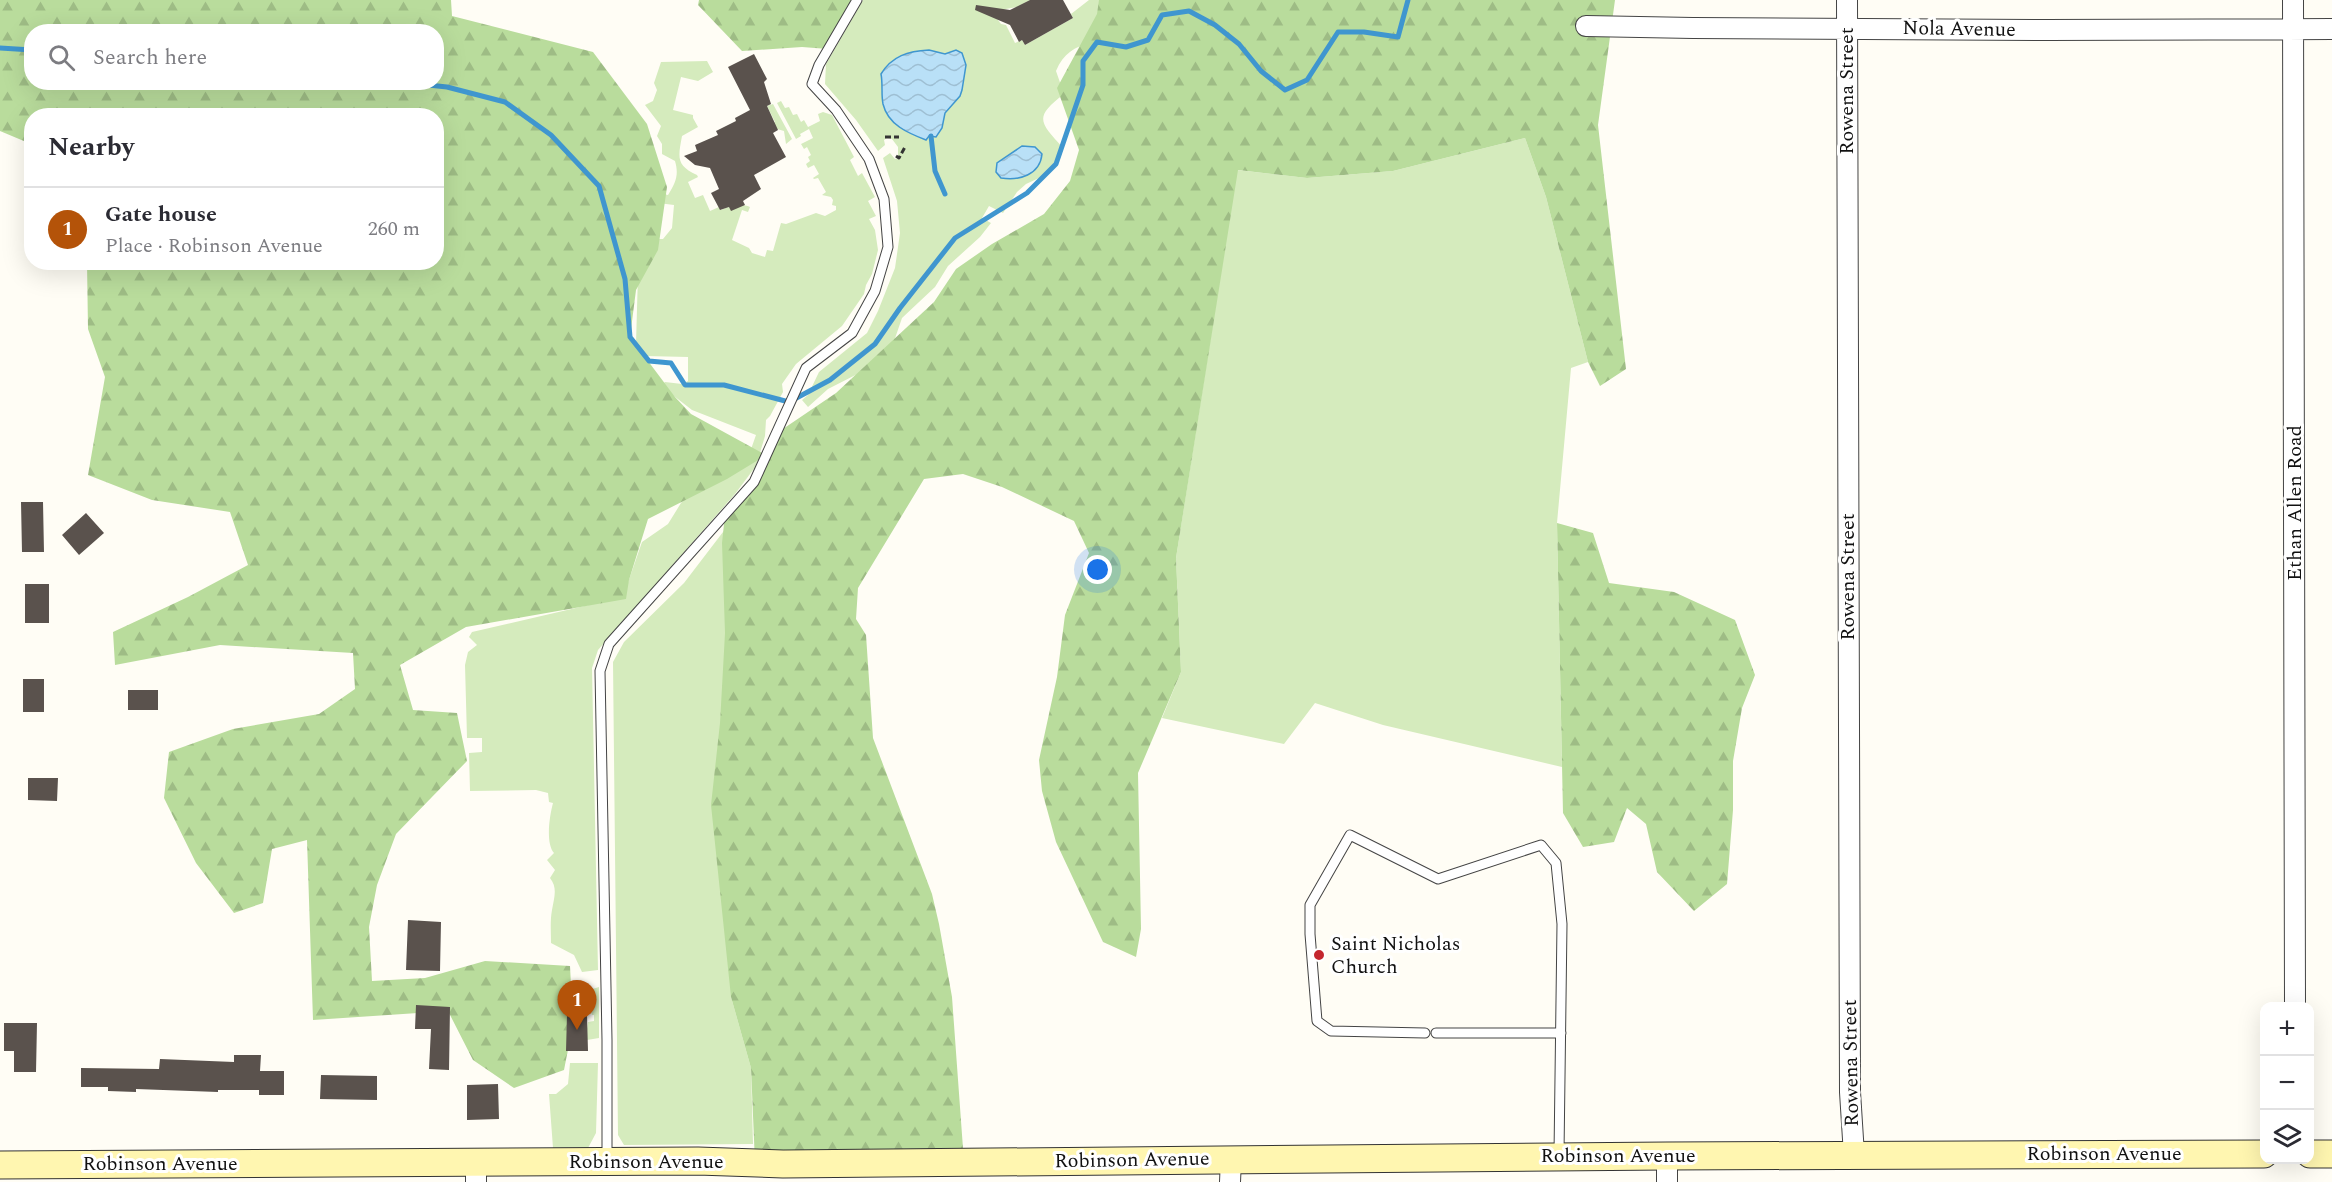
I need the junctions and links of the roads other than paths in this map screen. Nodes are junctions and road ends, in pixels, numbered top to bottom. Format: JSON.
{"nodes":[{"id":1,"x":856,"y":0,"type":"edge"},
{"id":2,"x":1847,"y":0,"type":"edge"},
{"id":3,"x":2293,"y":0,"type":"edge"},
{"id":4,"x":1586,"y":26,"type":"dead end"},
{"id":5,"x":1847,"y":28,"type":"junction"},
{"id":6,"x":2332,"y":28,"type":"edge"},
{"id":7,"x":2293,"y":30,"type":"junction"},
{"id":8,"x":2295,"y":1002,"type":"edge"},
{"id":9,"x":1425,"y":1033,"type":"dead end"},
{"id":10,"x":1436,"y":1033,"type":"dead end"},
{"id":11,"x":1561,"y":1033,"type":"junction"},
{"id":12,"x":2260,"y":1154,"type":"edge"},
{"id":13,"x":2314,"y":1154,"type":"edge"},
{"id":14,"x":2332,"y":1154,"type":"edge"},
{"id":15,"x":1854,"y":1155,"type":"junction"},
{"id":16,"x":1559,"y":1157,"type":"junction"},
{"id":17,"x":607,"y":1162,"type":"junction"},
{"id":18,"x":0,"y":1165,"type":"edge"},
{"id":19,"x":1667,"y":1169,"type":"edge"},
{"id":20,"x":1230,"y":1171,"type":"edge"},
{"id":21,"x":476,"y":1172,"type":"edge"}],
"edges":[{"from":1,"to":17,"type":"lane"},
{"from":2,"to":5,"type":"street","name":"Rowena Street"},
{"from":3,"to":7,"type":"street","name":"Ethan Allen Road"},
{"from":4,"to":5,"type":"street","name":"Nola Avenue"},
{"from":5,"to":7,"type":"street","name":"Nola Avenue"},
{"from":5,"to":15,"type":"street","name":"Rowena Street"},
{"from":6,"to":7,"type":"street","name":"Nola Avenue"},
{"from":7,"to":8,"type":"street","name":"Ethan Allen Road"},
{"from":9,"to":11,"type":"lane"},
{"from":10,"to":11,"type":"lane"},
{"from":11,"to":16,"type":"lane"},
{"from":12,"to":15,"type":"main road","name":"Robinson Avenue"},
{"from":13,"to":14,"type":"main road"},
{"from":15,"to":19,"type":"main road","name":"Robinson Avenue"},
{"from":16,"to":19,"type":"main road","name":"Robinson Avenue"},
{"from":16,"to":20,"type":"main road","name":"Robinson Avenue"},
{"from":17,"to":20,"type":"main road","name":"Robinson Avenue"},
{"from":17,"to":21,"type":"main road","name":"Robinson Avenue"},
{"from":18,"to":21,"type":"main road","name":"Robinson Avenue"}]}
